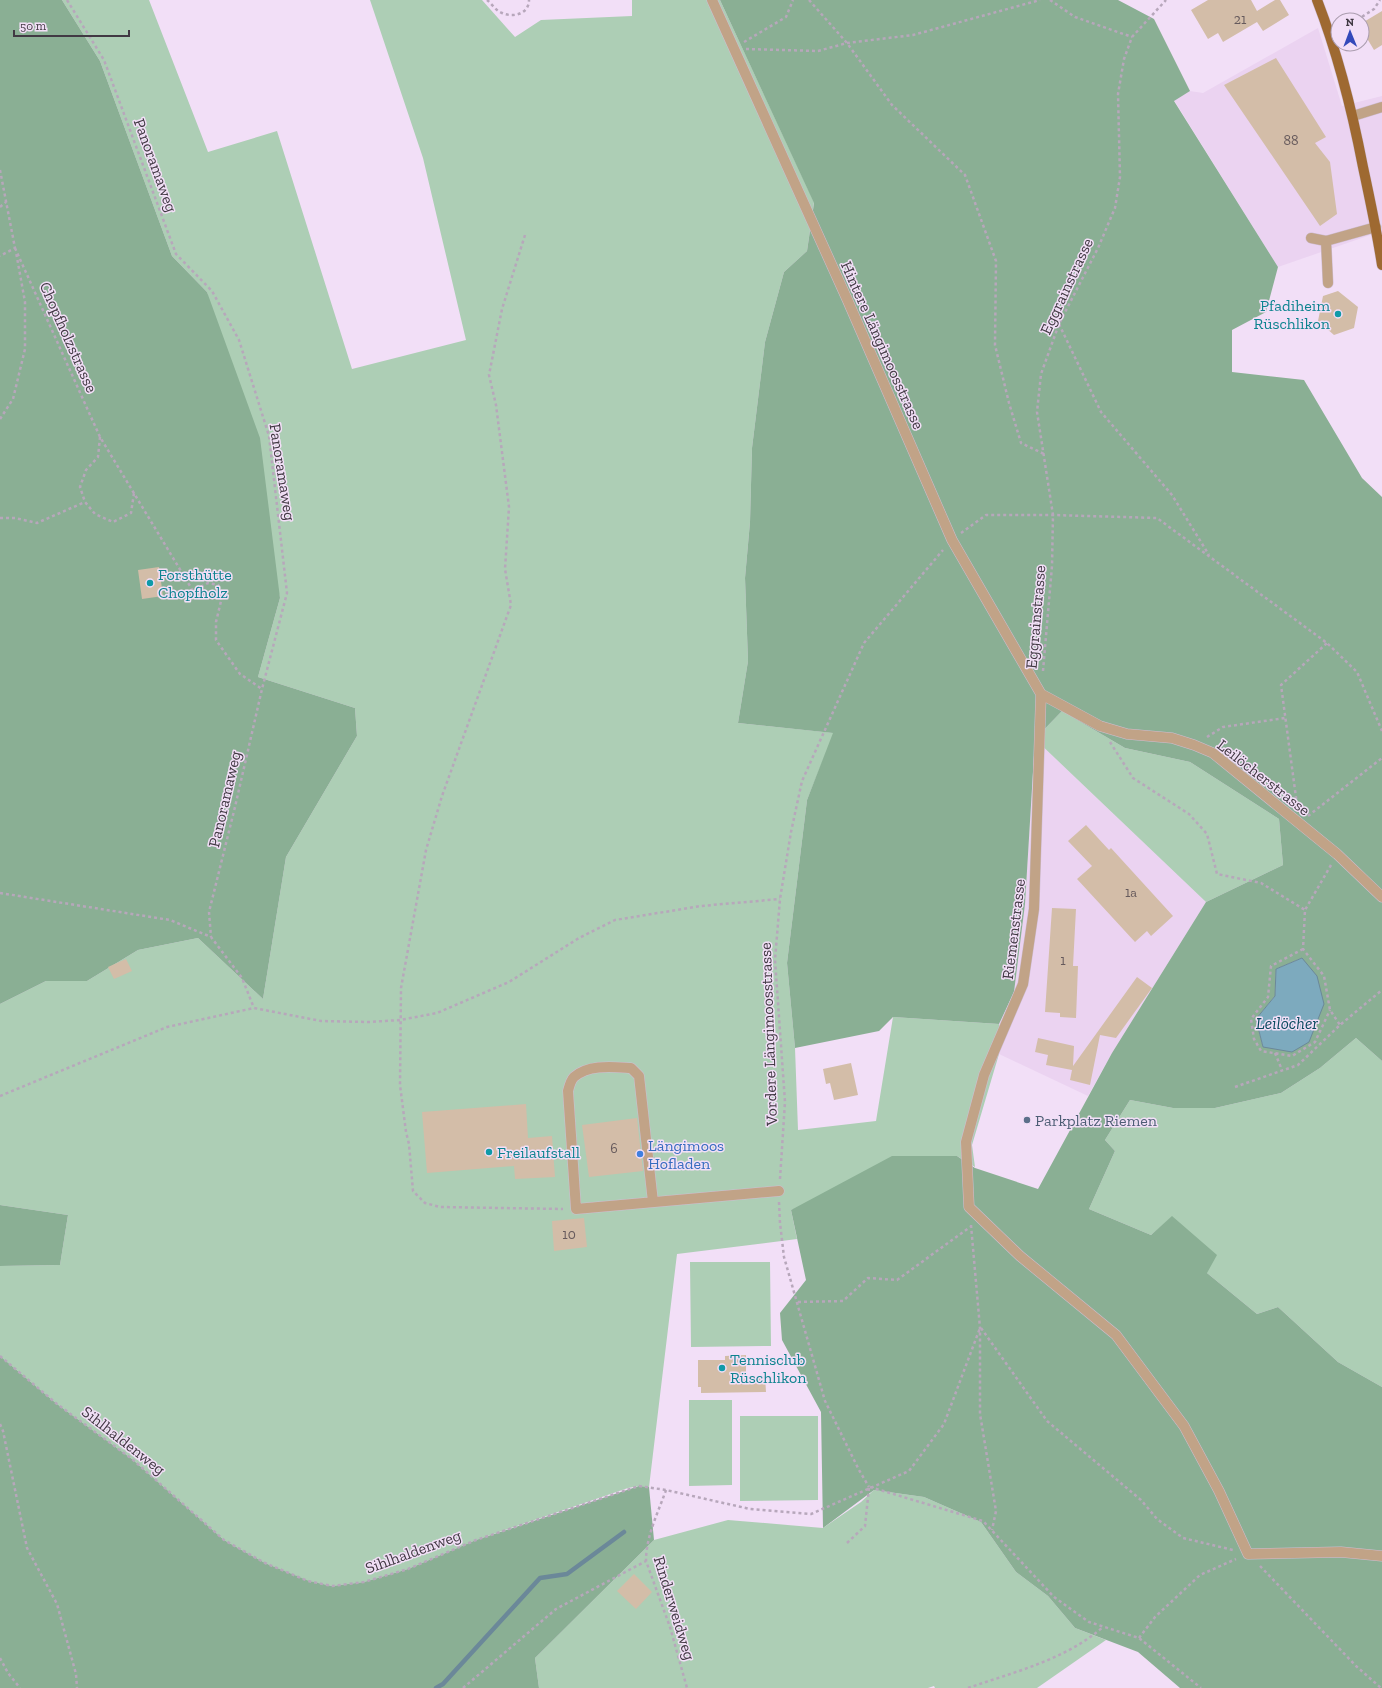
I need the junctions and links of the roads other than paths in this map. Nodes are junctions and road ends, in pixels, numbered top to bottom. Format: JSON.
{"nodes":[{"id":1,"x":712,"y":0,"type":"edge"},
{"id":2,"x":1317,"y":0,"type":"edge"},
{"id":3,"x":1382,"y":107,"type":"edge"},
{"id":4,"x":1353,"y":116,"type":"junction"},
{"id":5,"x":1376,"y":227,"type":"junction"},
{"id":6,"x":1311,"y":238,"type":"dead end"},
{"id":7,"x":1326,"y":241,"type":"junction"},
{"id":8,"x":1382,"y":265,"type":"edge"},
{"id":9,"x":1328,"y":283,"type":"dead end"},
{"id":10,"x":1041,"y":694,"type":"junction"},
{"id":11,"x":1382,"y":897,"type":"edge"},
{"id":12,"x":779,"y":1191,"type":"road end"},
{"id":13,"x":653,"y":1202,"type":"junction"},
{"id":14,"x":1382,"y":1556,"type":"edge"}],
"edges":[{"from":1,"to":10,"type":"street","name":"Hintere Längimoosstrasse"},
{"from":2,"to":4,"type":"main road"},
{"from":3,"to":4,"type":"street"},
{"from":4,"to":5,"type":"main road"},
{"from":5,"to":7,"type":"street"},
{"from":5,"to":8,"type":"main road"},
{"from":6,"to":7,"type":"street"},
{"from":7,"to":9,"type":"street"},
{"from":10,"to":11,"type":"street","name":"Leilöcherstrasse"},
{"from":10,"to":14,"type":"street","name":"Riemenstrasse"},
{"from":12,"to":13,"type":"street"},
{"from":13,"to":13,"type":"street"}]}
